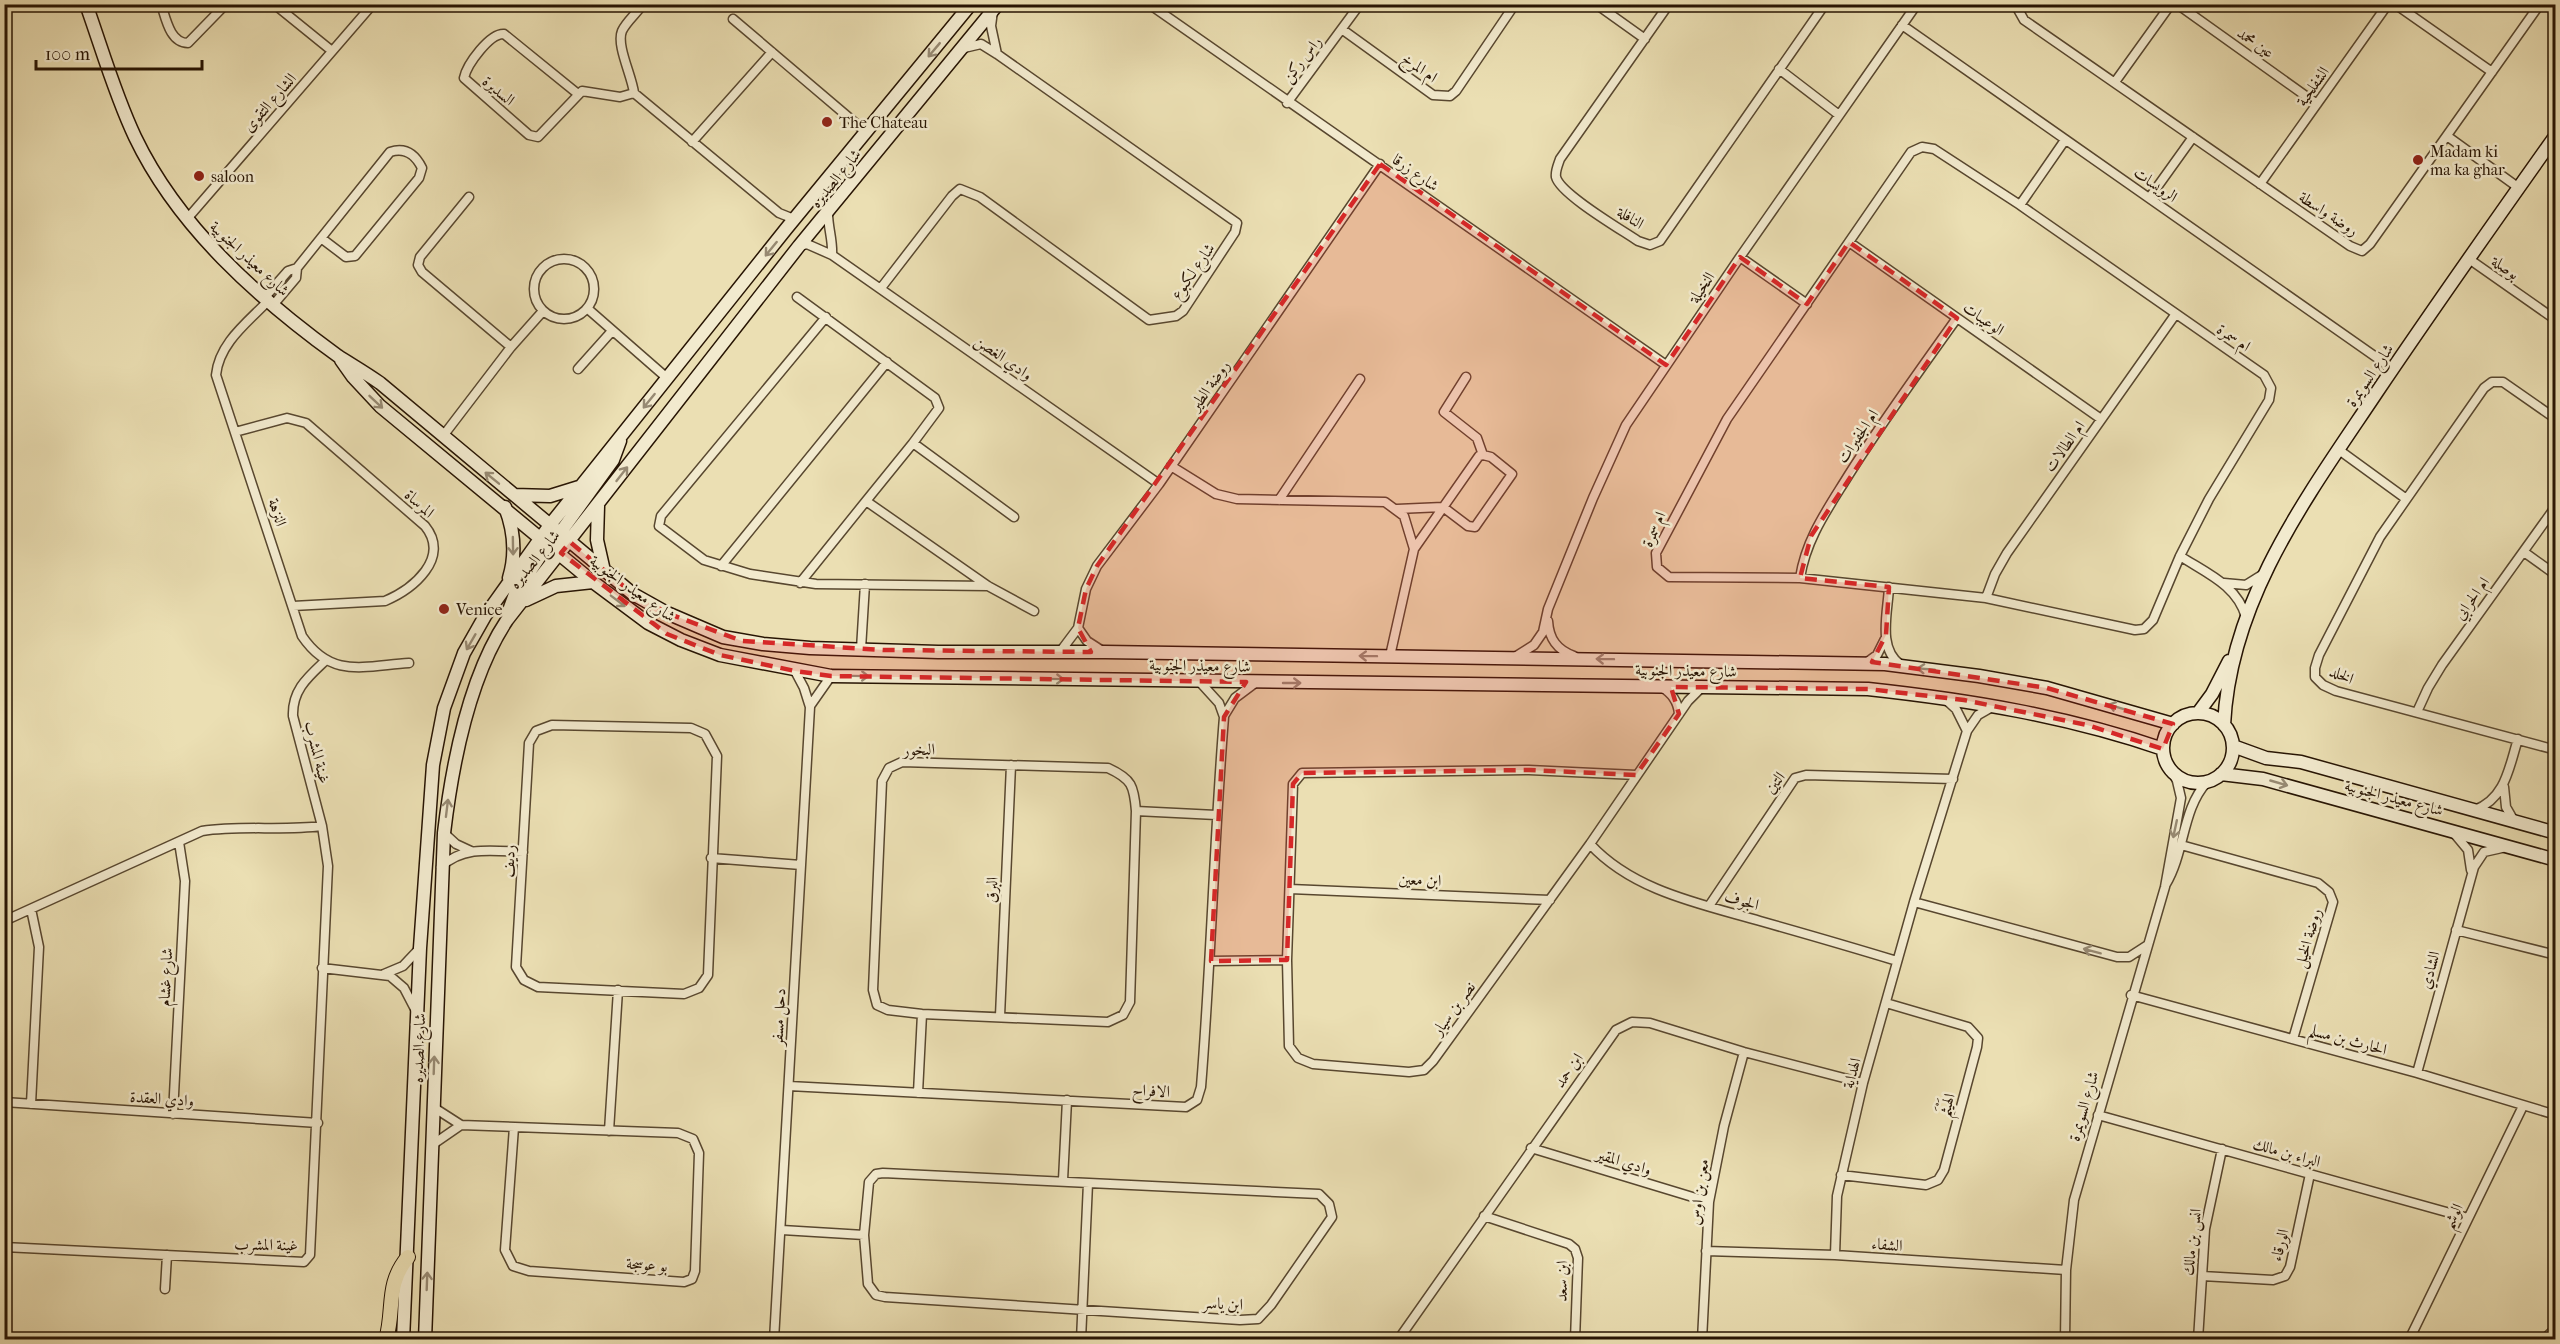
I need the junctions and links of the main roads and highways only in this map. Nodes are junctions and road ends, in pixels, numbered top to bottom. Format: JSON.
{"nodes":[{"id":1,"x":408,"y":1257,"type":"road end"},
{"id":2,"x":386,"y":1340,"type":"edge"}],
"edges":[{"from":1,"to":2,"type":"main road"}]}
